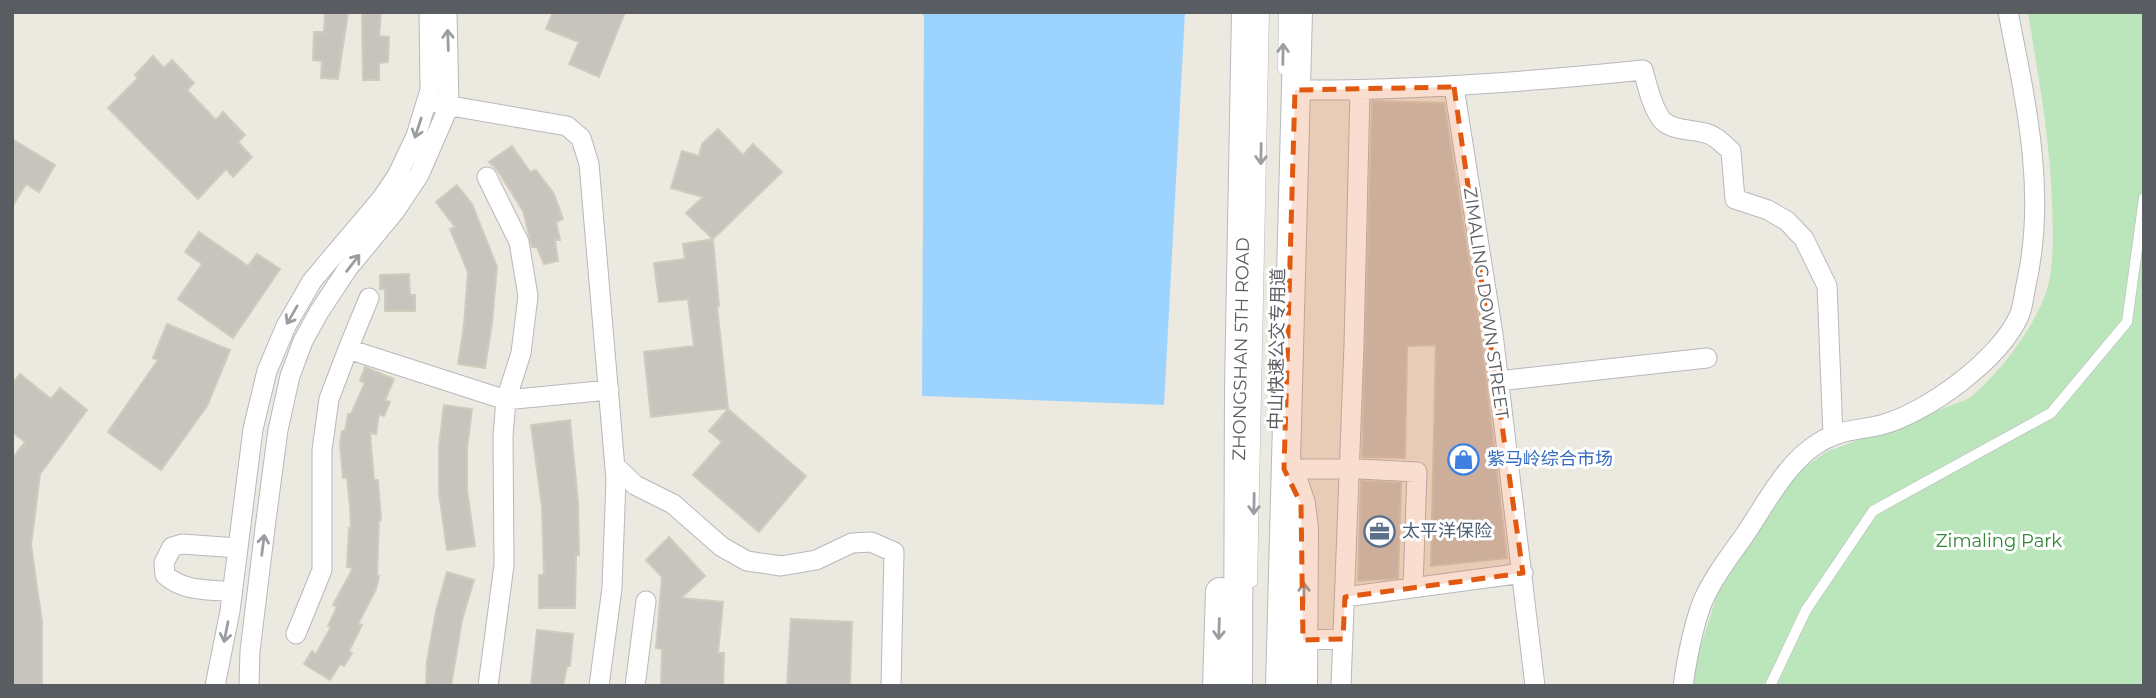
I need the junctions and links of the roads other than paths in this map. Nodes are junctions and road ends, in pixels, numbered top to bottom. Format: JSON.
{"nodes":[{"id":1,"x":429,"y":12,"type":"edge"},
{"id":2,"x":447,"y":12,"type":"edge"},
{"id":3,"x":1246,"y":12,"type":"edge"},
{"id":4,"x":1264,"y":12,"type":"edge"},
{"id":5,"x":1284,"y":12,"type":"edge"},
{"id":6,"x":1298,"y":12,"type":"edge"},
{"id":7,"x":2008,"y":12,"type":"edge"},
{"id":8,"x":1289,"y":85,"type":"junction"},
{"id":9,"x":1454,"y":87,"type":"junction"},
{"id":10,"x":1360,"y":90,"type":"junction"},
{"id":11,"x":426,"y":102,"type":"junction"},
{"id":12,"x":449,"y":106,"type":"junction"},
{"id":13,"x":487,"y":177,"type":"dead end"},
{"id":14,"x":2144,"y":198,"type":"edge"},
{"id":15,"x":369,"y":298,"type":"dead end"},
{"id":16,"x":348,"y":349,"type":"junction"},
{"id":17,"x":1707,"y":358,"type":"dead end"},
{"id":18,"x":1498,"y":381,"type":"junction"},
{"id":19,"x":609,"y":390,"type":"junction"},
{"id":20,"x":506,"y":400,"type":"junction"},
{"id":21,"x":1828,"y":438,"type":"junction"},
{"id":22,"x":615,"y":466,"type":"junction"},
{"id":23,"x":1239,"y":466,"type":"junction"},
{"id":24,"x":1277,"y":470,"type":"junction"},
{"id":25,"x":238,"y":548,"type":"junction"},
{"id":26,"x":1523,"y":573,"type":"junction"},
{"id":27,"x":1413,"y":588,"type":"junction"},
{"id":28,"x":1252,"y":589,"type":"dead end"},
{"id":29,"x":232,"y":592,"type":"junction"},
{"id":30,"x":1345,"y":597,"type":"junction"},
{"id":31,"x":646,"y":601,"type":"dead end"},
{"id":32,"x":1271,"y":603,"type":"dead end"},
{"id":33,"x":296,"y":634,"type":"dead end"},
{"id":34,"x":1303,"y":639,"type":"junction"},
{"id":35,"x":1342,"y":639,"type":"junction"},
{"id":36,"x":215,"y":686,"type":"edge"},
{"id":37,"x":248,"y":686,"type":"edge"},
{"id":38,"x":488,"y":686,"type":"edge"},
{"id":39,"x":598,"y":686,"type":"edge"},
{"id":40,"x":635,"y":686,"type":"edge"},
{"id":41,"x":891,"y":686,"type":"edge"},
{"id":42,"x":1217,"y":686,"type":"edge"},
{"id":43,"x":1238,"y":686,"type":"edge"},
{"id":44,"x":1269,"y":686,"type":"edge"},
{"id":45,"x":1280,"y":686,"type":"edge"},
{"id":46,"x":1303,"y":686,"type":"edge"},
{"id":47,"x":1341,"y":686,"type":"edge"},
{"id":48,"x":1535,"y":686,"type":"edge"},
{"id":49,"x":1683,"y":686,"type":"edge"},
{"id":50,"x":1770,"y":686,"type":"edge"}],
"edges":[{"from":1,"to":11,"type":"street"},
{"from":12,"to":2,"type":"street","one_way":true},
{"from":3,"to":23,"type":"main road","name":"ZHONGSHAN 5TH ROAD"},
{"from":4,"to":28,"type":"lane","name":"中山快速公交专用道","one_way":true},
{"from":8,"to":5,"type":"lane","one_way":true},
{"from":6,"to":8,"type":"main road"},
{"from":7,"to":21,"type":"street"},
{"from":8,"to":10,"type":"street"},
{"from":8,"to":24,"type":"main road"},
{"from":9,"to":10,"type":"street"},
{"from":9,"to":18,"type":"street","name":"ZIMALING DOWN STREET"},
{"from":9,"to":21,"type":"street"},
{"from":10,"to":30,"type":"street"},
{"from":11,"to":12,"type":"street"},
{"from":11,"to":25,"type":"street","one_way":true},
{"from":12,"to":19,"type":"street"},
{"from":37,"to":12,"type":"street","one_way":true},
{"from":13,"to":20,"type":"street"},
{"from":14,"to":50,"type":"lane"},
{"from":15,"to":16,"type":"street"},
{"from":16,"to":20,"type":"street"},
{"from":16,"to":33,"type":"street"},
{"from":17,"to":18,"type":"street"},
{"from":18,"to":26,"type":"street","name":"ZIMALING DOWN STREET"},
{"from":19,"to":20,"type":"street"},
{"from":19,"to":22,"type":"street"},
{"from":20,"to":38,"type":"street"},
{"from":21,"to":49,"type":"street"},
{"from":22,"to":39,"type":"street"},
{"from":22,"to":41,"type":"street"},
{"from":23,"to":42,"type":"main road","one_way":true},
{"from":23,"to":43,"type":"main road","name":"ZHONGSHAN 5TH ROAD"},
{"from":24,"to":27,"type":"street"},
{"from":34,"to":24,"type":"main road","one_way":true},
{"from":24,"to":45,"type":"main road"},
{"from":25,"to":29,"type":"street"},
{"from":25,"to":29,"type":"street"},
{"from":26,"to":27,"type":"street"},
{"from":26,"to":48,"type":"street","name":"ZIMALING DOWN STREET"},
{"from":27,"to":30,"type":"street"},
{"from":29,"to":36,"type":"street","one_way":true},
{"from":30,"to":35,"type":"street"},
{"from":31,"to":40,"type":"street"},
{"from":32,"to":44,"type":"lane"},
{"from":34,"to":35,"type":"street"},
{"from":34,"to":46,"type":"main road"},
{"from":35,"to":47,"type":"street"}]}
